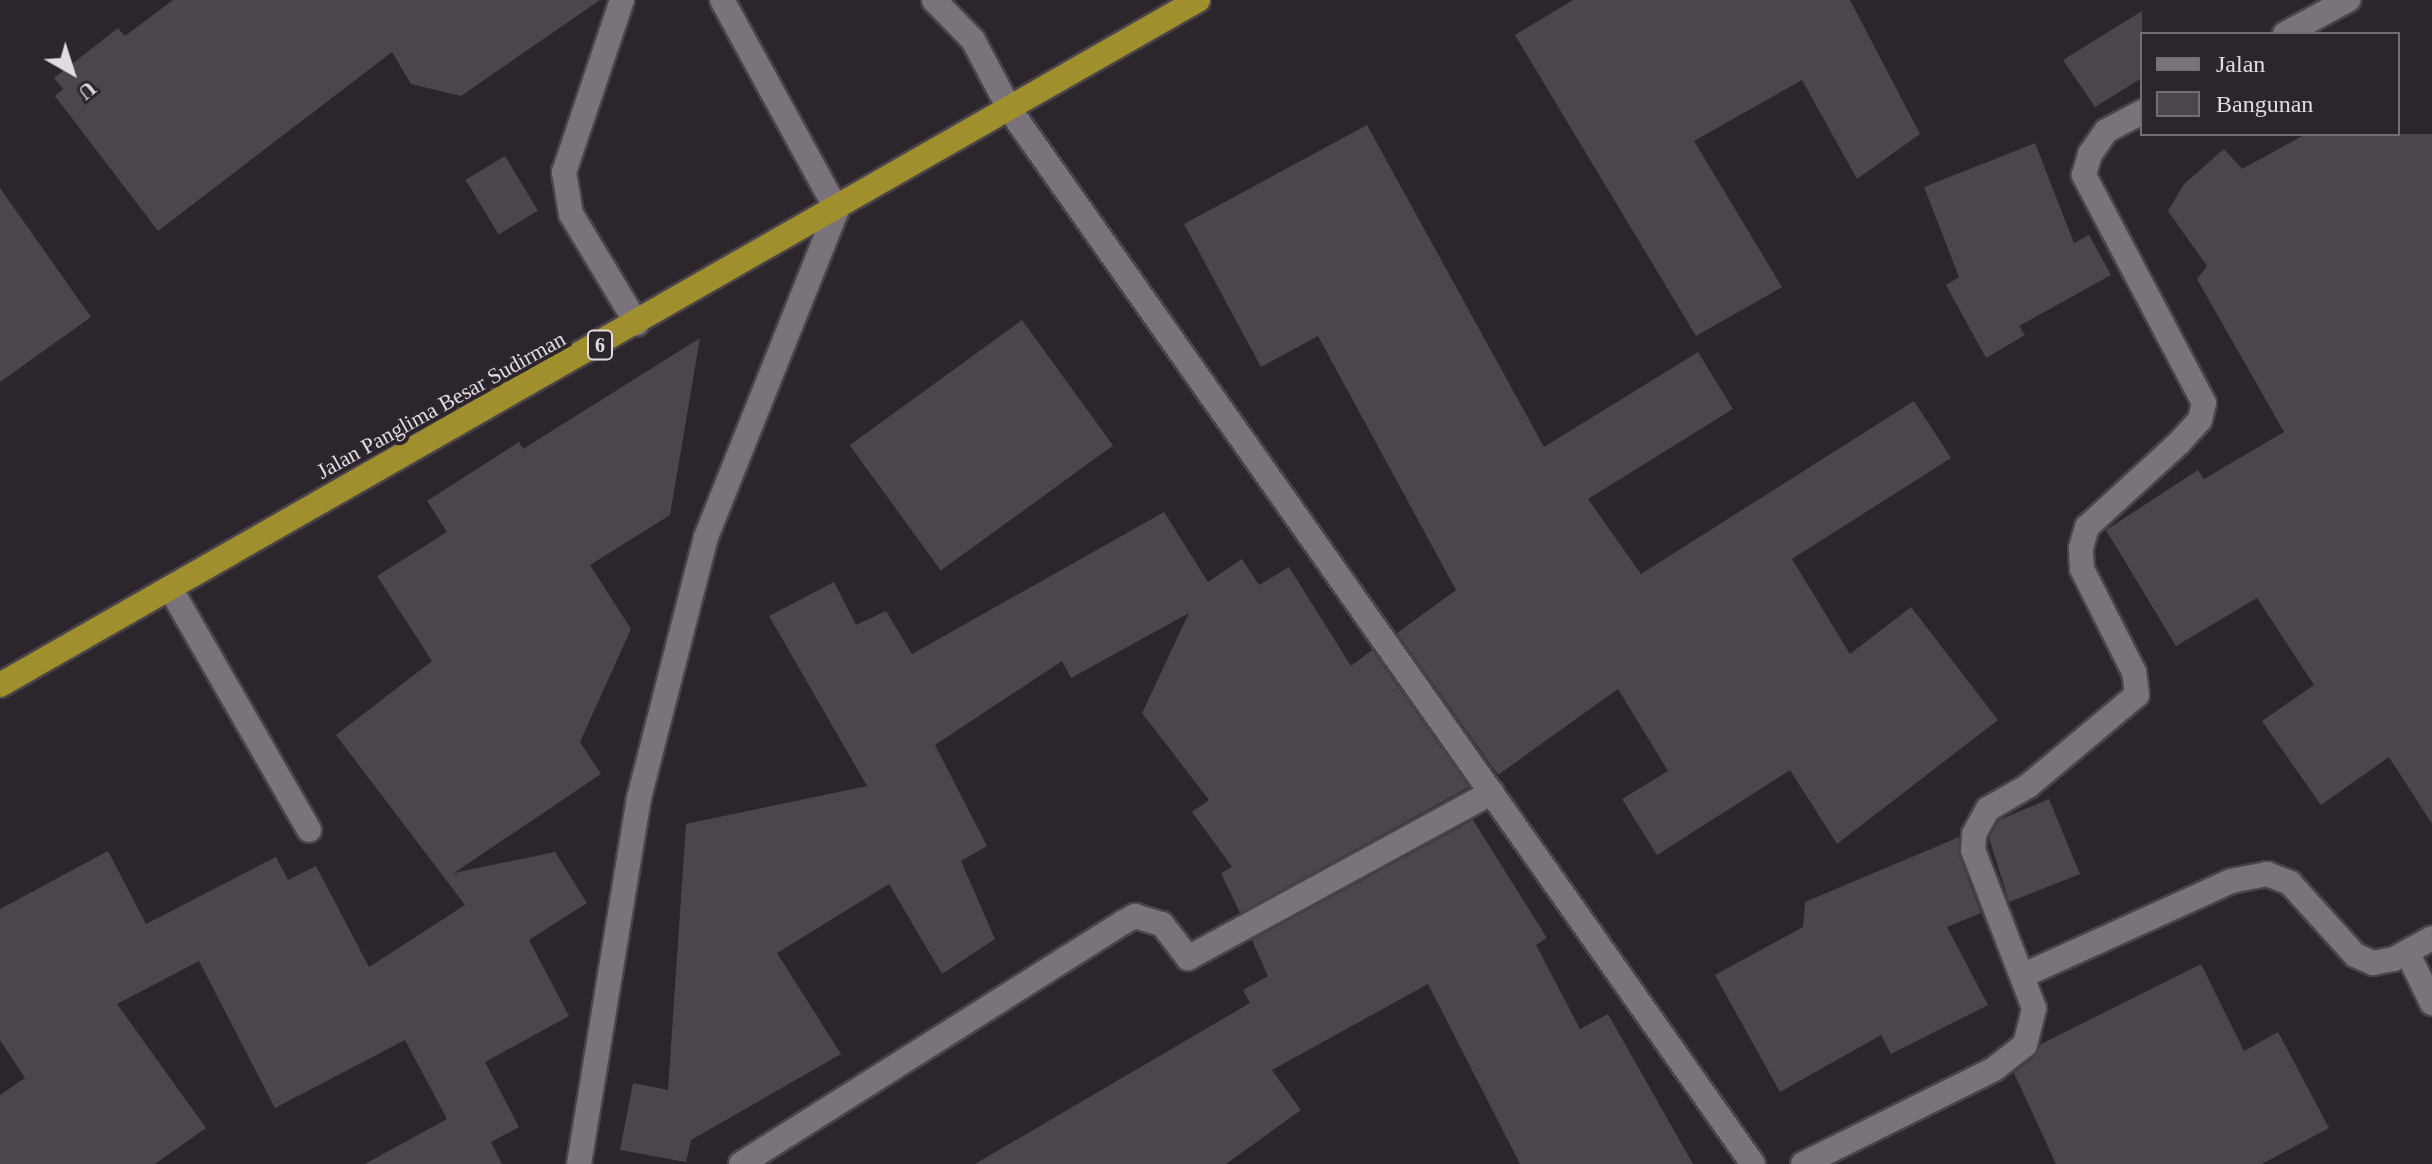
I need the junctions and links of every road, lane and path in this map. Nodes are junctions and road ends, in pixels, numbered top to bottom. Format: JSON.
{"nodes":[{"id":1,"x":622,"y":0,"type":"edge"},
{"id":2,"x":722,"y":0,"type":"edge"},
{"id":3,"x":934,"y":0,"type":"edge"},
{"id":4,"x":1198,"y":0,"type":"edge"},
{"id":5,"x":2348,"y":0,"type":"edge"},
{"id":6,"x":2289,"y":32,"type":"edge"},
{"id":7,"x":1010,"y":110,"type":"junction"},
{"id":8,"x":2140,"y":113,"type":"edge"},
{"id":9,"x":837,"y":210,"type":"junction"},
{"id":10,"x":637,"y":324,"type":"junction"},
{"id":11,"x":170,"y":588,"type":"junction"},
{"id":12,"x":0,"y":685,"type":"edge"},
{"id":13,"x":1492,"y":792,"type":"junction"},
{"id":14,"x":309,"y":830,"type":"dead end"},
{"id":15,"x":2432,"y":938,"type":"edge"},
{"id":16,"x":2407,"y":952,"type":"junction"},
{"id":17,"x":2024,"y":975,"type":"junction"},
{"id":18,"x":2432,"y":1003,"type":"edge"},
{"id":19,"x":579,"y":1164,"type":"edge"},
{"id":20,"x":741,"y":1164,"type":"edge"},
{"id":21,"x":1753,"y":1164,"type":"edge"},
{"id":22,"x":1803,"y":1164,"type":"edge"}],
"edges":[{"from":1,"to":10,"type":"street"},
{"from":2,"to":9,"type":"street"},
{"from":3,"to":7,"type":"street"},
{"from":4,"to":7,"type":"highway","name":"Jalan Panglima Besar Sudirman","number":"6"},
{"from":5,"to":6,"type":"street"},
{"from":7,"to":9,"type":"highway","name":"Jalan Panglima Besar Sudirman","number":"6"},
{"from":7,"to":13,"type":"street"},
{"from":8,"to":17,"type":"street"},
{"from":9,"to":10,"type":"highway","name":"Jalan Panglima Besar Sudirman","number":"6"},
{"from":9,"to":19,"type":"street"},
{"from":10,"to":11,"type":"highway","name":"Jalan Panglima Besar Sudirman","number":"6"},
{"from":11,"to":12,"type":"highway","name":"Jalan Panglima Besar Sudirman","number":"6"},
{"from":11,"to":14,"type":"street"},
{"from":13,"to":20,"type":"street"},
{"from":13,"to":21,"type":"street"},
{"from":15,"to":16,"type":"street"},
{"from":16,"to":17,"type":"street"},
{"from":16,"to":18,"type":"street"},
{"from":17,"to":22,"type":"street"}]}
